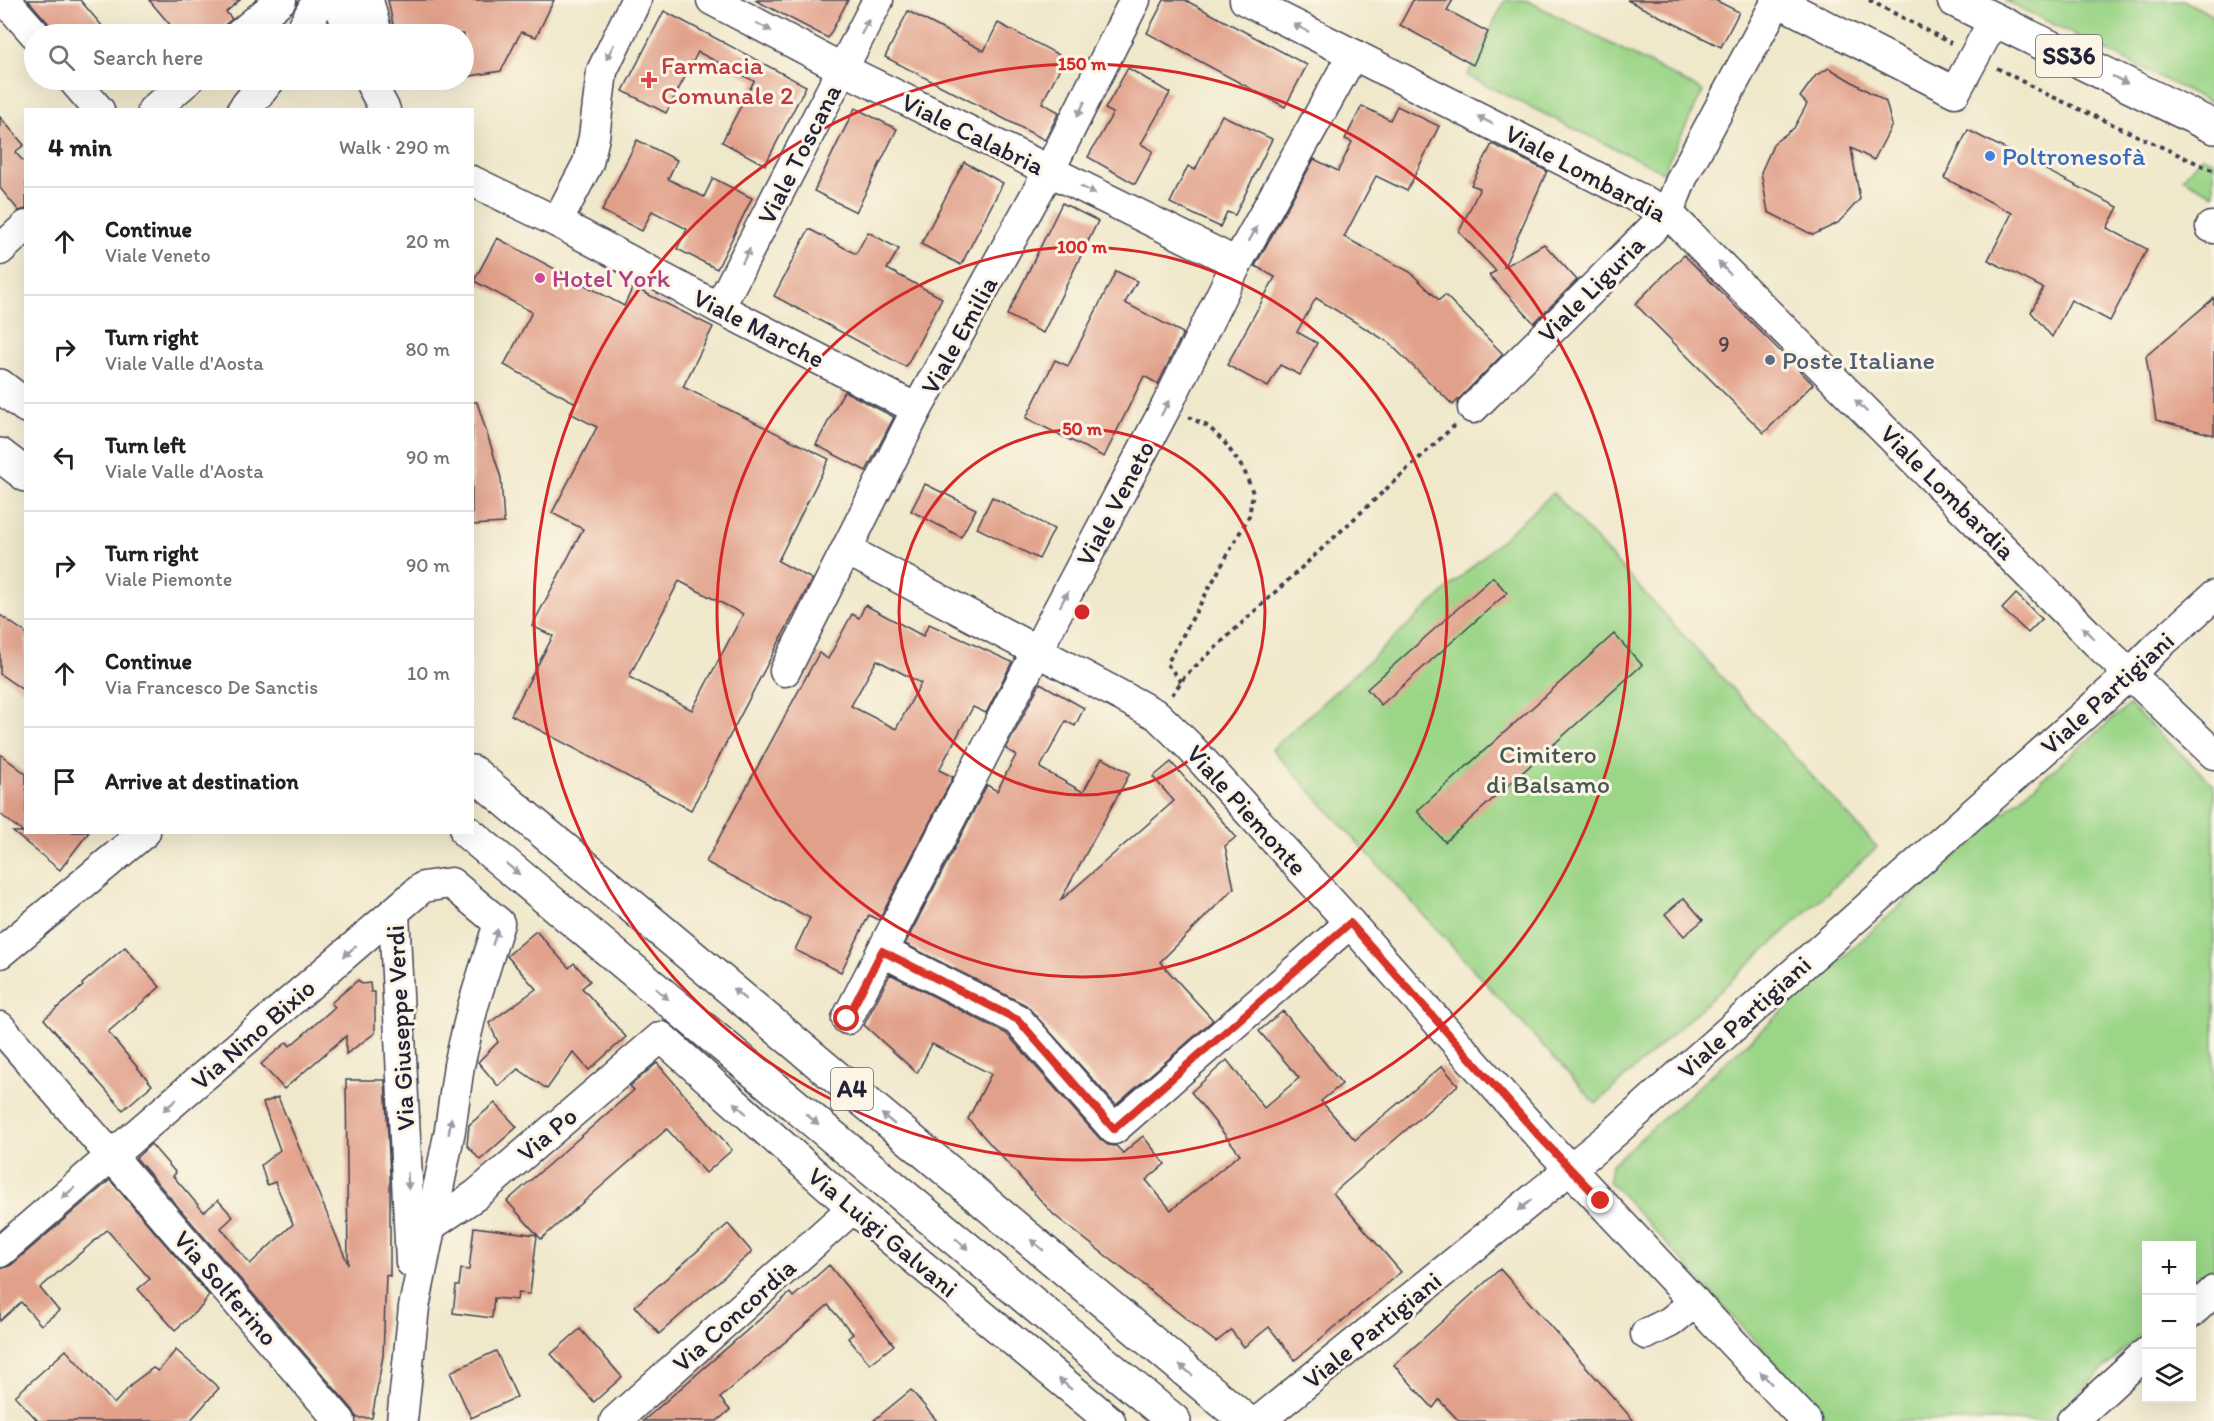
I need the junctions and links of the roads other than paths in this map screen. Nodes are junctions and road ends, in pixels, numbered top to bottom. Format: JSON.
{"nodes":[{"id":1,"x":6,"y":0,"type":"edge"},
{"id":2,"x":281,"y":0,"type":"edge"},
{"id":3,"x":319,"y":0,"type":"edge"},
{"id":4,"x":338,"y":0,"type":"edge"},
{"id":5,"x":368,"y":0,"type":"edge"},
{"id":6,"x":636,"y":0,"type":"edge"},
{"id":7,"x":712,"y":0,"type":"edge"},
{"id":8,"x":878,"y":0,"type":"edge"},
{"id":9,"x":1135,"y":0,"type":"edge"},
{"id":10,"x":1245,"y":0,"type":"edge"},
{"id":11,"x":1954,"y":0,"type":"edge"},
{"id":12,"x":1776,"y":1,"type":"edge"},
{"id":13,"x":1994,"y":20,"type":"junction"},
{"id":14,"x":26,"y":24,"type":"edge"},
{"id":15,"x":252,"y":24,"type":"edge"},
{"id":16,"x":306,"y":24,"type":"edge"},
{"id":17,"x":346,"y":24,"type":"edge"},
{"id":18,"x":374,"y":24,"type":"edge"},
{"id":19,"x":1353,"y":54,"type":"junction"},
{"id":20,"x":843,"y":69,"type":"junction"},
{"id":21,"x":82,"y":90,"type":"edge"},
{"id":22,"x":176,"y":90,"type":"edge"},
{"id":23,"x":260,"y":90,"type":"edge"},
{"id":24,"x":374,"y":90,"type":"edge"},
{"id":25,"x":389,"y":90,"type":"edge"},
{"id":26,"x":97,"y":108,"type":"edge"},
{"id":27,"x":155,"y":108,"type":"edge"},
{"id":28,"x":246,"y":108,"type":"edge"},
{"id":29,"x":384,"y":108,"type":"edge"},
{"id":30,"x":393,"y":108,"type":"edge"},
{"id":31,"x":2214,"y":127,"type":"edge"},
{"id":32,"x":1049,"y":171,"type":"junction"},
{"id":33,"x":474,"y":182,"type":"edge"},
{"id":34,"x":1668,"y":213,"type":"junction"},
{"id":35,"x":557,"y":222,"type":"junction"},
{"id":36,"x":24,"y":228,"type":"edge"},
{"id":37,"x":0,"y":250,"type":"edge"},
{"id":38,"x":1237,"y":263,"type":"junction"},
{"id":39,"x":720,"y":308,"type":"junction"},
{"id":40,"x":0,"y":386,"type":"edge"},
{"id":41,"x":24,"y":404,"type":"edge"},
{"id":42,"x":1473,"y":408,"type":"road end"},
{"id":43,"x":917,"y":409,"type":"junction"},
{"id":44,"x":0,"y":454,"type":"edge"},
{"id":45,"x":24,"y":473,"type":"edge"},
{"id":46,"x":847,"y":550,"type":"junction"},
{"id":47,"x":2214,"y":596,"type":"edge"},
{"id":48,"x":1038,"y":651,"type":"junction"},
{"id":49,"x":785,"y":671,"type":"dead end"},
{"id":50,"x":2129,"y":675,"type":"junction"},
{"id":51,"x":2214,"y":754,"type":"edge"},
{"id":52,"x":474,"y":774,"type":"edge"},
{"id":53,"x":143,"y":834,"type":"edge"},
{"id":54,"x":469,"y":834,"type":"edge"},
{"id":55,"x":394,"y":913,"type":"junction"},
{"id":56,"x":1350,"y":923,"type":"junction"},
{"id":57,"x":882,"y":951,"type":"junction"},
{"id":58,"x":0,"y":952,"type":"edge"},
{"id":59,"x":847,"y":1019,"type":"dead end"},
{"id":60,"x":0,"y":1027,"type":"edge"},
{"id":61,"x":661,"y":1037,"type":"joint"},
{"id":62,"x":112,"y":1155,"type":"junction"},
{"id":63,"x":443,"y":1163,"type":"junction"},
{"id":64,"x":1570,"y":1168,"type":"junction"},
{"id":65,"x":492,"y":1181,"type":"junction"},
{"id":66,"x":853,"y":1208,"type":"junction"},
{"id":67,"x":430,"y":1226,"type":"junction"},
{"id":68,"x":0,"y":1252,"type":"edge"},
{"id":69,"x":2214,"y":1291,"type":"edge"},
{"id":70,"x":1695,"y":1302,"type":"junction"},
{"id":71,"x":414,"y":1307,"type":"junction"},
{"id":72,"x":2196,"y":1308,"type":"edge"},
{"id":73,"x":1646,"y":1334,"type":"dead end"},
{"id":74,"x":2142,"y":1357,"type":"edge"},
{"id":75,"x":1246,"y":1417,"type":"edge"},
{"id":76,"x":340,"y":1421,"type":"edge"},
{"id":77,"x":402,"y":1421,"type":"edge"},
{"id":78,"x":615,"y":1421,"type":"edge"},
{"id":79,"x":1110,"y":1421,"type":"edge"},
{"id":80,"x":1174,"y":1421,"type":"edge"},
{"id":81,"x":1806,"y":1421,"type":"edge"},
{"id":82,"x":2073,"y":1421,"type":"edge"}],
"edges":[{"from":1,"to":14,"type":"street"},
{"from":2,"to":15,"type":"street"},
{"from":3,"to":16,"type":"main road"},
{"from":4,"to":17,"type":"street"},
{"from":5,"to":18,"type":"street"},
{"from":6,"to":35,"type":"street","one_way":true},
{"from":7,"to":20,"type":"street","name":"Viale Calabria","one_way":true},
{"from":20,"to":8,"type":"street","name":"Viale Toscana","one_way":true},
{"from":9,"to":32,"type":"street","name":"Viale Emilia","one_way":true},
{"from":19,"to":10,"type":"street","name":"Viale Lombardia","one_way":true},
{"from":11,"to":13,"type":"main road","number":"SS36"},
{"from":12,"to":13,"type":"street"},
{"from":12,"to":34,"type":"street","name":"Viale Liguria"},
{"from":13,"to":31,"type":"main road","number":"SS36","one_way":true},
{"from":34,"to":19,"type":"street","name":"Viale Lombardia","one_way":true},
{"from":38,"to":19,"type":"street","name":"Viale Veneto","one_way":true},
{"from":20,"to":32,"type":"street","name":"Viale Calabria"},
{"from":39,"to":20,"type":"street","name":"Viale Toscana","one_way":true},
{"from":21,"to":26,"type":"street"},
{"from":22,"to":27,"type":"street"},
{"from":23,"to":28,"type":"main road"},
{"from":24,"to":29,"type":"street"},
{"from":25,"to":30,"type":"street"},
{"from":32,"to":38,"type":"street","name":"Viale Calabria","one_way":true},
{"from":32,"to":43,"type":"street","name":"Viale Emilia"},
{"from":33,"to":35,"type":"street","name":"Viale Marche"},
{"from":34,"to":42,"type":"street","name":"Viale Liguria"},
{"from":50,"to":34,"type":"street","name":"Viale Lombardia","one_way":true},
{"from":35,"to":39,"type":"street","name":"Viale Marche"},
{"from":36,"to":37,"type":"street"},
{"from":48,"to":38,"type":"street","name":"Viale Veneto","one_way":true},
{"from":39,"to":43,"type":"street","name":"Viale Marche"},
{"from":40,"to":41,"type":"main road"},
{"from":43,"to":46,"type":"street","name":"Viale Emilia"},
{"from":44,"to":45,"type":"main road"},
{"from":46,"to":48,"type":"street","name":"Viale Piemonte"},
{"from":46,"to":49,"type":"street","name":"Viale Emilia"},
{"from":47,"to":50,"type":"street","name":"Viale Partigiani"},
{"from":48,"to":56,"type":"street","name":"Viale Piemonte"},
{"from":48,"to":57,"type":"street","name":"Viale Veneto"},
{"from":50,"to":51,"type":"street","name":"Viale Lombardia"},
{"from":50,"to":64,"type":"street","name":"Viale Partigiani"},
{"from":75,"to":52,"type":"main road","number":"A4","one_way":true},
{"from":53,"to":58,"type":"street"},
{"from":54,"to":80,"type":"main road","number":"A4","one_way":true},
{"from":55,"to":62,"type":"street","name":"Via Nino Bixio","one_way":true},
{"from":63,"to":55,"type":"street","name":"Via Giuseppe Verdi","one_way":true},
{"from":55,"to":71,"type":"street","name":"Via Giuseppe Verdi","one_way":true},
{"from":56,"to":57,"type":"street"},
{"from":56,"to":64,"type":"street","name":"Viale Piemonte"},
{"from":57,"to":59,"type":"street","name":"Viale Veneto"},
{"from":60,"to":62,"type":"street","name":"Via Solferino"},
{"from":61,"to":65,"type":"street","name":"Via Po"},
{"from":66,"to":61,"type":"street","name":"Via Luigi Galvani","one_way":true},
{"from":62,"to":68,"type":"street","name":"Via Nino Bixio","one_way":true},
{"from":62,"to":76,"type":"street","name":"Via Solferino"},
{"from":63,"to":65,"type":"street"},
{"from":63,"to":67,"type":"street","name":"Via Giuseppe Verdi"},
{"from":64,"to":70,"type":"street","name":"Viale Piemonte"},
{"from":64,"to":75,"type":"street","name":"Viale Partigiani","one_way":true},
{"from":65,"to":67,"type":"street","name":"Via Po"},
{"from":66,"to":78,"type":"street","name":"Via Concordia"},
{"from":79,"to":66,"type":"street","name":"Via Luigi Galvani","one_way":true},
{"from":67,"to":71,"type":"street","name":"Via Giuseppe Verdi"},
{"from":69,"to":72,"type":"street"},
{"from":70,"to":73,"type":"street"},
{"from":81,"to":70,"type":"street","name":"Viale Piemonte","one_way":true},
{"from":71,"to":77,"type":"street","name":"Via Giuseppe Verdi"},
{"from":74,"to":82,"type":"street"}]}
